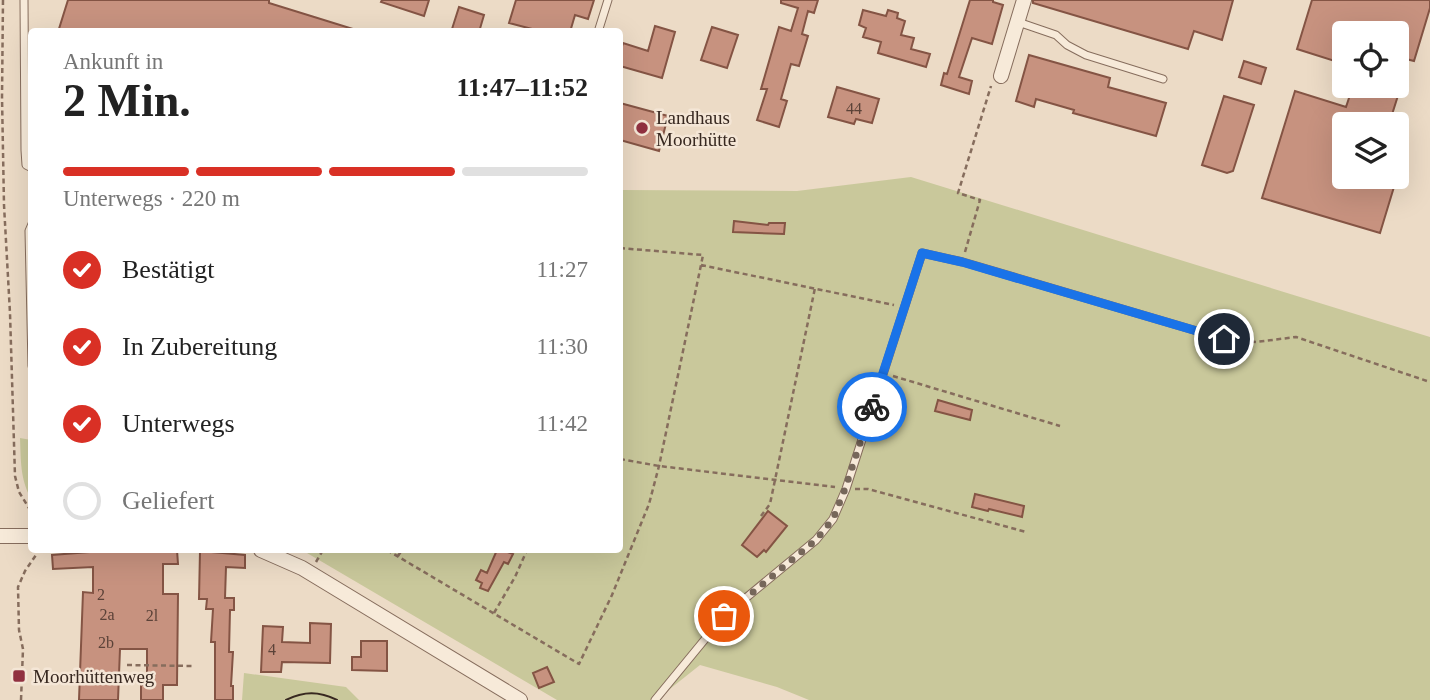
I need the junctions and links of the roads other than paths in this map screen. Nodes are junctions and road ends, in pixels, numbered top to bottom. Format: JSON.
{"nodes":[{"id":1,"x":24,"y":0,"type":"edge"},
{"id":2,"x":608,"y":0,"type":"edge"},
{"id":3,"x":1024,"y":0,"type":"edge"},
{"id":4,"x":1018,"y":22,"type":"junction"},
{"id":5,"x":599,"y":28,"type":"edge"},
{"id":6,"x":1001,"y":76,"type":"road end"},
{"id":7,"x":1163,"y":79,"type":"dead end"},
{"id":8,"x":28,"y":166,"type":"edge"},
{"id":9,"x":1224,"y":339,"type":"road end"},
{"id":10,"x":0,"y":536,"type":"edge"},
{"id":11,"x":28,"y":537,"type":"edge"},
{"id":12,"x":268,"y":553,"type":"edge"},
{"id":13,"x":520,"y":700,"type":"edge"},
{"id":14,"x":655,"y":700,"type":"edge"}],
"edges":[{"from":1,"to":8,"type":"lane"},
{"from":2,"to":5,"type":"lane"},
{"from":3,"to":4,"type":"street"},
{"from":4,"to":6,"type":"street"},
{"from":4,"to":7,"type":"lane"},
{"from":9,"to":14,"type":"lane"},
{"from":10,"to":11,"type":"street"},
{"from":12,"to":13,"type":"street"}]}
